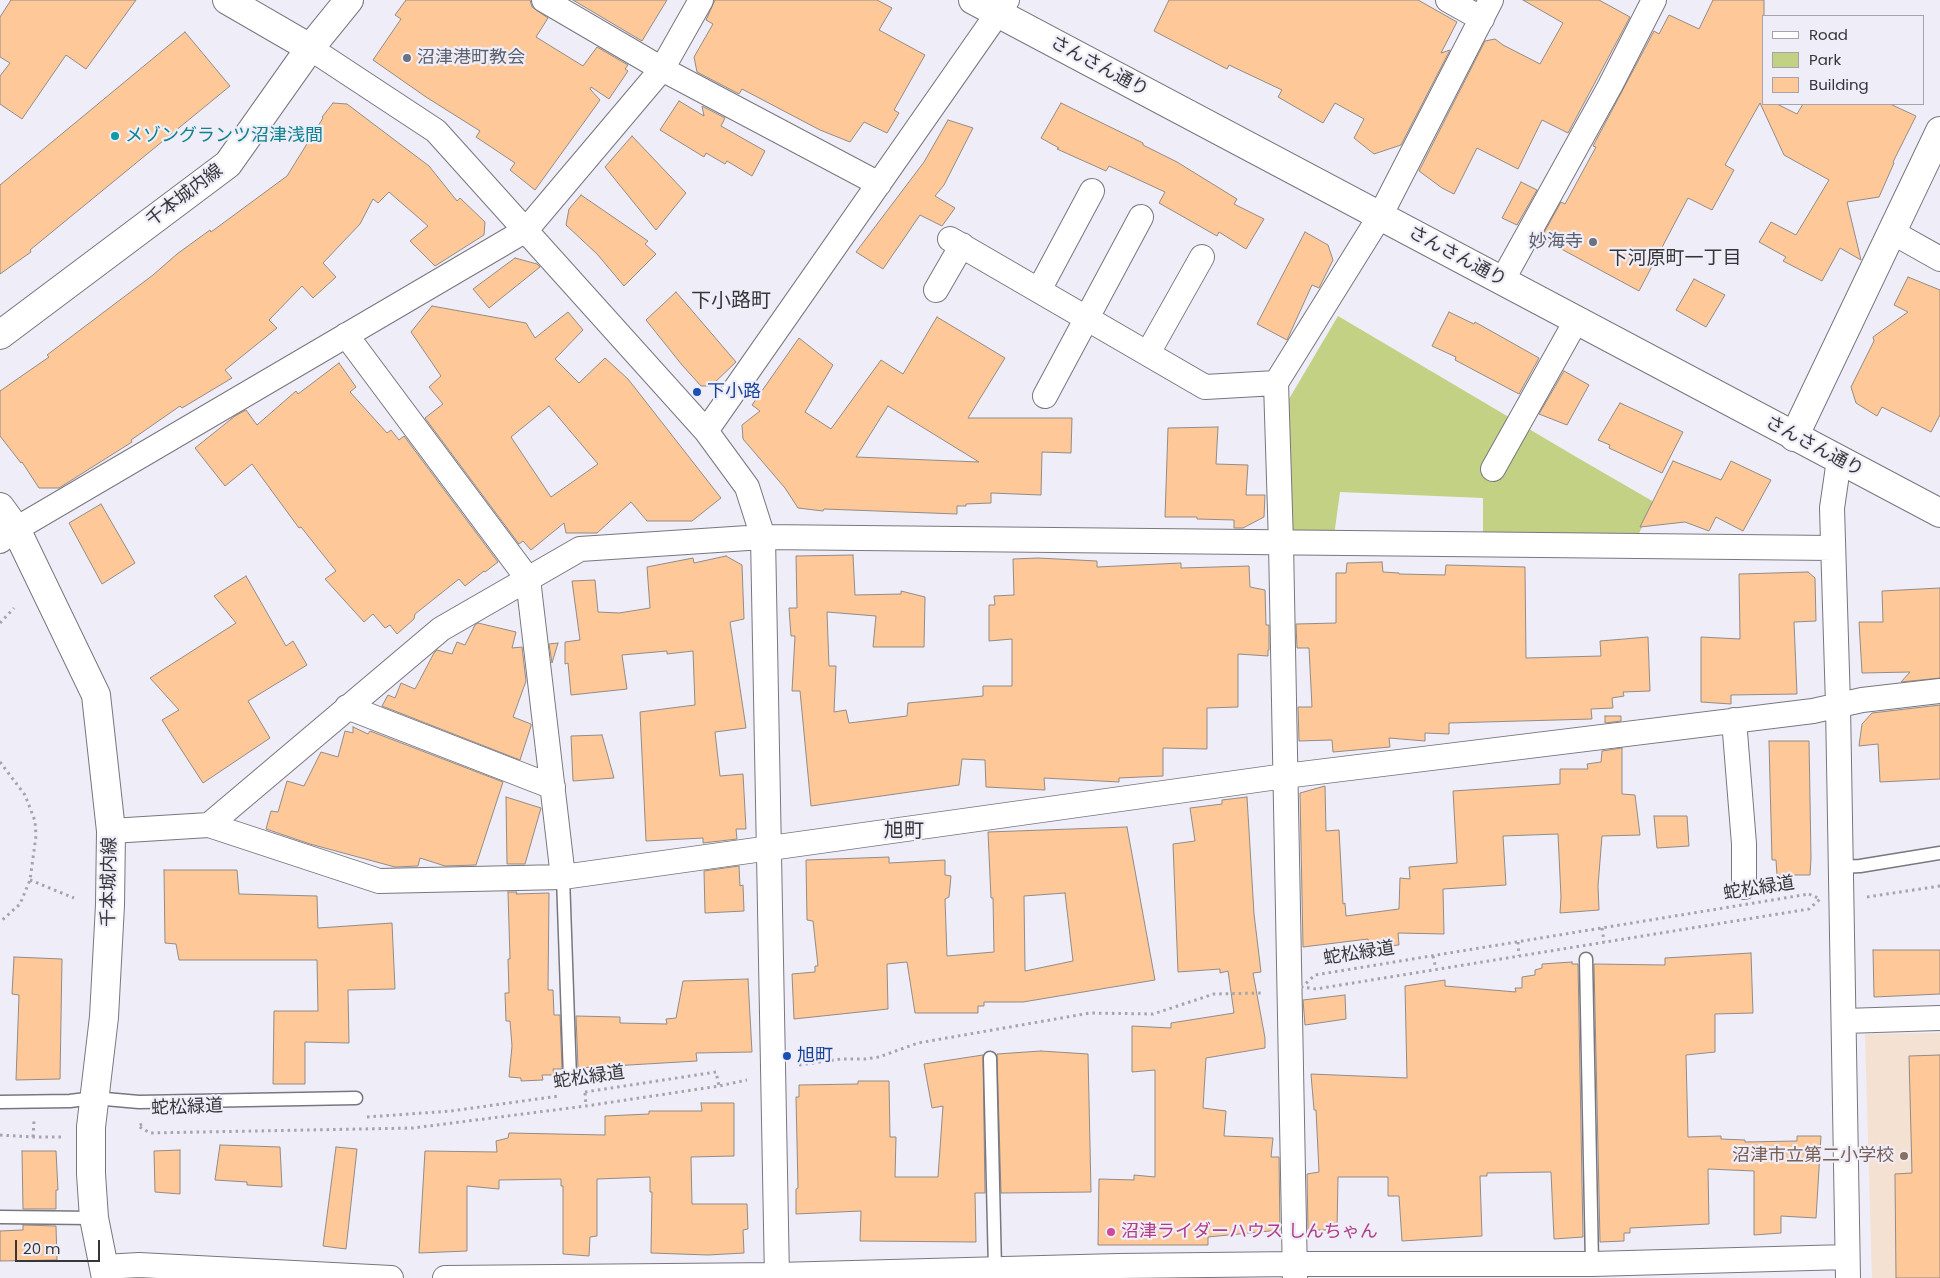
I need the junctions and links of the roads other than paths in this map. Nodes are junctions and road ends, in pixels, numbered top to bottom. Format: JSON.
{"nodes":[{"id":1,"x":227,"y":0,"type":"edge"},
{"id":2,"x":349,"y":0,"type":"edge"},
{"id":3,"x":544,"y":0,"type":"edge"},
{"id":4,"x":701,"y":0,"type":"edge"},
{"id":5,"x":973,"y":0,"type":"edge"},
{"id":6,"x":1448,"y":0,"type":"edge"},
{"id":7,"x":1654,"y":0,"type":"edge"},
{"id":8,"x":1002,"y":7,"type":"edge"},
{"id":9,"x":1487,"y":9,"type":"edge"},
{"id":10,"x":310,"y":48,"type":"junction"},
{"id":11,"x":662,"y":69,"type":"junction"},
{"id":12,"x":1940,"y":131,"type":"edge"},
{"id":13,"x":879,"y":184,"type":"junction"},
{"id":14,"x":1092,"y":191,"type":"dead end"},
{"id":15,"x":1380,"y":216,"type":"junction"},
{"id":16,"x":1141,"y":217,"type":"dead end"},
{"id":17,"x":526,"y":230,"type":"junction"},
{"id":18,"x":1892,"y":232,"type":"junction"},
{"id":19,"x":1202,"y":257,"type":"dead end"},
{"id":20,"x":1940,"y":259,"type":"edge"},
{"id":21,"x":1502,"y":281,"type":"junction"},
{"id":22,"x":936,"y":290,"type":"dead end"},
{"id":23,"x":1039,"y":290,"type":"junction"},
{"id":24,"x":1087,"y":318,"type":"junction"},
{"id":25,"x":1576,"y":321,"type":"junction"},
{"id":26,"x":346,"y":335,"type":"junction"},
{"id":27,"x":0,"y":336,"type":"edge"},
{"id":28,"x":1148,"y":353,"type":"junction"},
{"id":29,"x":1276,"y":383,"type":"junction"},
{"id":30,"x":1045,"y":396,"type":"dead end"},
{"id":31,"x":706,"y":431,"type":"junction"},
{"id":32,"x":1794,"y":437,"type":"junction"},
{"id":33,"x":1839,"y":460,"type":"junction"},
{"id":34,"x":1493,"y":469,"type":"dead end"},
{"id":35,"x":0,"y":507,"type":"edge"},
{"id":36,"x":1940,"y":513,"type":"edge"},
{"id":37,"x":8,"y":535,"type":"edge"},
{"id":38,"x":763,"y":537,"type":"junction"},
{"id":39,"x":1281,"y":543,"type":"junction"},
{"id":40,"x":1833,"y":548,"type":"junction"},
{"id":41,"x":528,"y":579,"type":"junction"},
{"id":42,"x":1940,"y":690,"type":"edge"},
{"id":43,"x":1838,"y":704,"type":"junction"},
{"id":44,"x":347,"y":708,"type":"junction"},
{"id":45,"x":1734,"y":720,"type":"junction"},
{"id":46,"x":1285,"y":776,"type":"junction"},
{"id":47,"x":553,"y":787,"type":"junction"},
{"id":48,"x":209,"y":825,"type":"junction"},
{"id":49,"x":111,"y":831,"type":"junction"},
{"id":50,"x":770,"y":849,"type":"junction"},
{"id":51,"x":1940,"y":853,"type":"edge"},
{"id":52,"x":1841,"y":867,"type":"junction"},
{"id":53,"x":563,"y":877,"type":"junction"},
{"id":54,"x":1744,"y":887,"type":"dead end"},
{"id":55,"x":1586,"y":958,"type":"dead end"},
{"id":56,"x":1940,"y":1018,"type":"edge"},
{"id":57,"x":1844,"y":1020,"type":"junction"},
{"id":58,"x":990,"y":1058,"type":"dead end"},
{"id":59,"x":570,"y":1078,"type":"dead end"},
{"id":60,"x":94,"y":1098,"type":"junction"},
{"id":61,"x":356,"y":1098,"type":"dead end"},
{"id":62,"x":0,"y":1102,"type":"edge"},
{"id":63,"x":0,"y":1218,"type":"edge"},
{"id":64,"x":94,"y":1218,"type":"junction"},
{"id":65,"x":1592,"y":1264,"type":"junction"},
{"id":66,"x":1848,"y":1268,"type":"edge"},
{"id":67,"x":995,"y":1269,"type":"junction"},
{"id":68,"x":1295,"y":1271,"type":"edge"},
{"id":69,"x":105,"y":1272,"type":"edge"},
{"id":70,"x":1118,"y":1272,"type":"edge"},
{"id":71,"x":777,"y":1277,"type":"edge"},
{"id":72,"x":389,"y":1278,"type":"edge"},
{"id":73,"x":445,"y":1278,"type":"edge"}],
"edges":[{"from":1,"to":10,"type":"main road"},
{"from":2,"to":10,"type":"main road","name":"千本城内線"},
{"from":3,"to":11,"type":"street"},
{"from":4,"to":11,"type":"street"},
{"from":5,"to":8,"type":"main road","name":"さんさん通り"},
{"from":6,"to":9,"type":"street"},
{"from":7,"to":21,"type":"street"},
{"from":8,"to":13,"type":"street"},
{"from":8,"to":15,"type":"main road","name":"さんさん通り"},
{"from":9,"to":15,"type":"street"},
{"from":10,"to":17,"type":"street"},
{"from":10,"to":27,"type":"main road","name":"千本城内線"},
{"from":11,"to":13,"type":"street"},
{"from":11,"to":17,"type":"street"},
{"from":12,"to":18,"type":"main road"},
{"from":13,"to":31,"type":"street"},
{"from":14,"to":23,"type":"street"},
{"from":15,"to":21,"type":"main road","name":"さんさん通り"},
{"from":15,"to":29,"type":"street"},
{"from":16,"to":24,"type":"street"},
{"from":17,"to":26,"type":"street"},
{"from":17,"to":31,"type":"street"},
{"from":18,"to":20,"type":"street"},
{"from":18,"to":32,"type":"main road"},
{"from":19,"to":28,"type":"street"},
{"from":21,"to":25,"type":"main road","name":"さんさん通り"},
{"from":22,"to":23,"type":"street"},
{"from":23,"to":24,"type":"street"},
{"from":24,"to":28,"type":"street"},
{"from":24,"to":30,"type":"street"},
{"from":25,"to":32,"type":"main road","name":"さんさん通り"},
{"from":25,"to":34,"type":"street"},
{"from":26,"to":37,"type":"street"},
{"from":26,"to":41,"type":"street"},
{"from":28,"to":29,"type":"street"},
{"from":29,"to":39,"type":"street"},
{"from":31,"to":38,"type":"street"},
{"from":32,"to":33,"type":"main road","name":"さんさん通り"},
{"from":33,"to":36,"type":"main road","name":"さんさん通り"},
{"from":33,"to":40,"type":"street"},
{"from":35,"to":37,"type":"main road","name":"千本城内線"},
{"from":37,"to":49,"type":"main road","name":"千本城内線"},
{"from":38,"to":39,"type":"street"},
{"from":38,"to":41,"type":"street"},
{"from":38,"to":50,"type":"street"},
{"from":39,"to":40,"type":"street"},
{"from":39,"to":46,"type":"street"},
{"from":40,"to":43,"type":"street"},
{"from":41,"to":44,"type":"street"},
{"from":41,"to":47,"type":"street"},
{"from":42,"to":43,"type":"street"},
{"from":43,"to":45,"type":"street"},
{"from":43,"to":52,"type":"street"},
{"from":44,"to":47,"type":"street"},
{"from":44,"to":48,"type":"street"},
{"from":45,"to":46,"type":"street"},
{"from":45,"to":54,"type":"street"},
{"from":46,"to":50,"type":"street"},
{"from":46,"to":68,"type":"street"},
{"from":47,"to":53,"type":"street"},
{"from":48,"to":49,"type":"street"},
{"from":48,"to":53,"type":"street"},
{"from":49,"to":60,"type":"main road","name":"千本城内線"},
{"from":50,"to":53,"type":"street"},
{"from":50,"to":71,"type":"street"},
{"from":51,"to":52,"type":"lane"},
{"from":52,"to":57,"type":"street"},
{"from":53,"to":59,"type":"lane"},
{"from":55,"to":65,"type":"lane"},
{"from":56,"to":57,"type":"street"},
{"from":57,"to":66,"type":"street"},
{"from":58,"to":67,"type":"lane"},
{"from":60,"to":61,"type":"lane"},
{"from":60,"to":62,"type":"lane"},
{"from":60,"to":64,"type":"main road","name":"千本城内線"},
{"from":63,"to":64,"type":"lane"},
{"from":64,"to":69,"type":"main road","name":"千本城内線"},
{"from":65,"to":66,"type":"street"},
{"from":65,"to":68,"type":"street"},
{"from":67,"to":70,"type":"street"},
{"from":67,"to":71,"type":"street"},
{"from":68,"to":70,"type":"street"},
{"from":69,"to":72,"type":"street"},
{"from":71,"to":73,"type":"street"}]}
